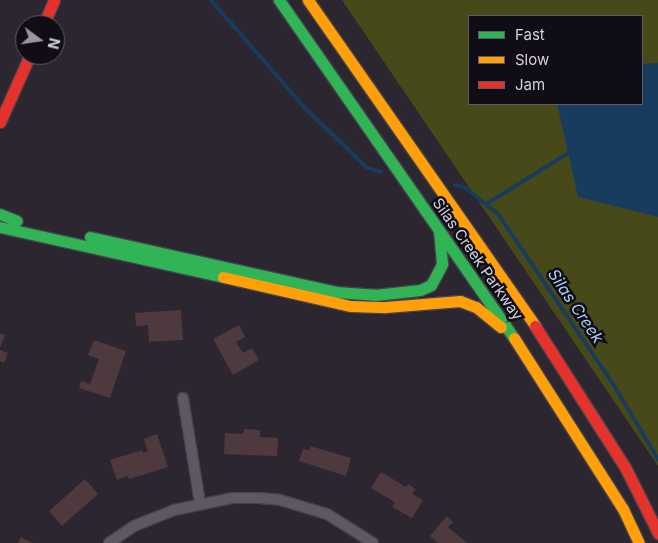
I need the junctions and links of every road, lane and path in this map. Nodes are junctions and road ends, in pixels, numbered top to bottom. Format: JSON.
{"nodes":[{"id":1,"x":54,"y":0,"type":"edge"},
{"id":2,"x":280,"y":0,"type":"edge"},
{"id":3,"x":308,"y":0,"type":"edge"},
{"id":4,"x":47,"y":15,"type":"edge"},
{"id":5,"x":26,"y":65,"type":"edge"},
{"id":6,"x":0,"y":122,"type":"edge"},
{"id":7,"x":0,"y":214,"type":"edge"},
{"id":8,"x":0,"y":218,"type":"edge"},
{"id":9,"x":17,"y":221,"type":"junction"},
{"id":10,"x":0,"y":227,"type":"edge"},
{"id":11,"x":438,"y":227,"type":"junction"},
{"id":12,"x":514,"y":338,"type":"junction"},
{"id":13,"x":183,"y":398,"type":"dead end"},
{"id":14,"x":200,"y":503,"type":"junction"},
{"id":15,"x":658,"y":533,"type":"edge"},
{"id":16,"x":109,"y":543,"type":"edge"},
{"id":17,"x":373,"y":543,"type":"edge"},
{"id":18,"x":639,"y":543,"type":"edge"}],
"edges":[{"from":1,"to":4,"type":"main road"},
{"from":2,"to":11,"type":"main road","name":"Silas Creek Parkway"},
{"from":3,"to":15,"type":"main road","name":"Silas Creek Parkway"},
{"from":5,"to":6,"type":"main road"},
{"from":7,"to":9,"type":"main road"},
{"from":8,"to":9,"type":"main road"},
{"from":9,"to":11,"type":"main road"},
{"from":10,"to":12,"type":"main road"},
{"from":11,"to":12,"type":"main road","name":"Silas Creek Parkway"},
{"from":12,"to":18,"type":"main road","name":"Silas Creek Parkway"},
{"from":13,"to":14,"type":"street"},
{"from":14,"to":16,"type":"street"},
{"from":14,"to":17,"type":"street"}]}
